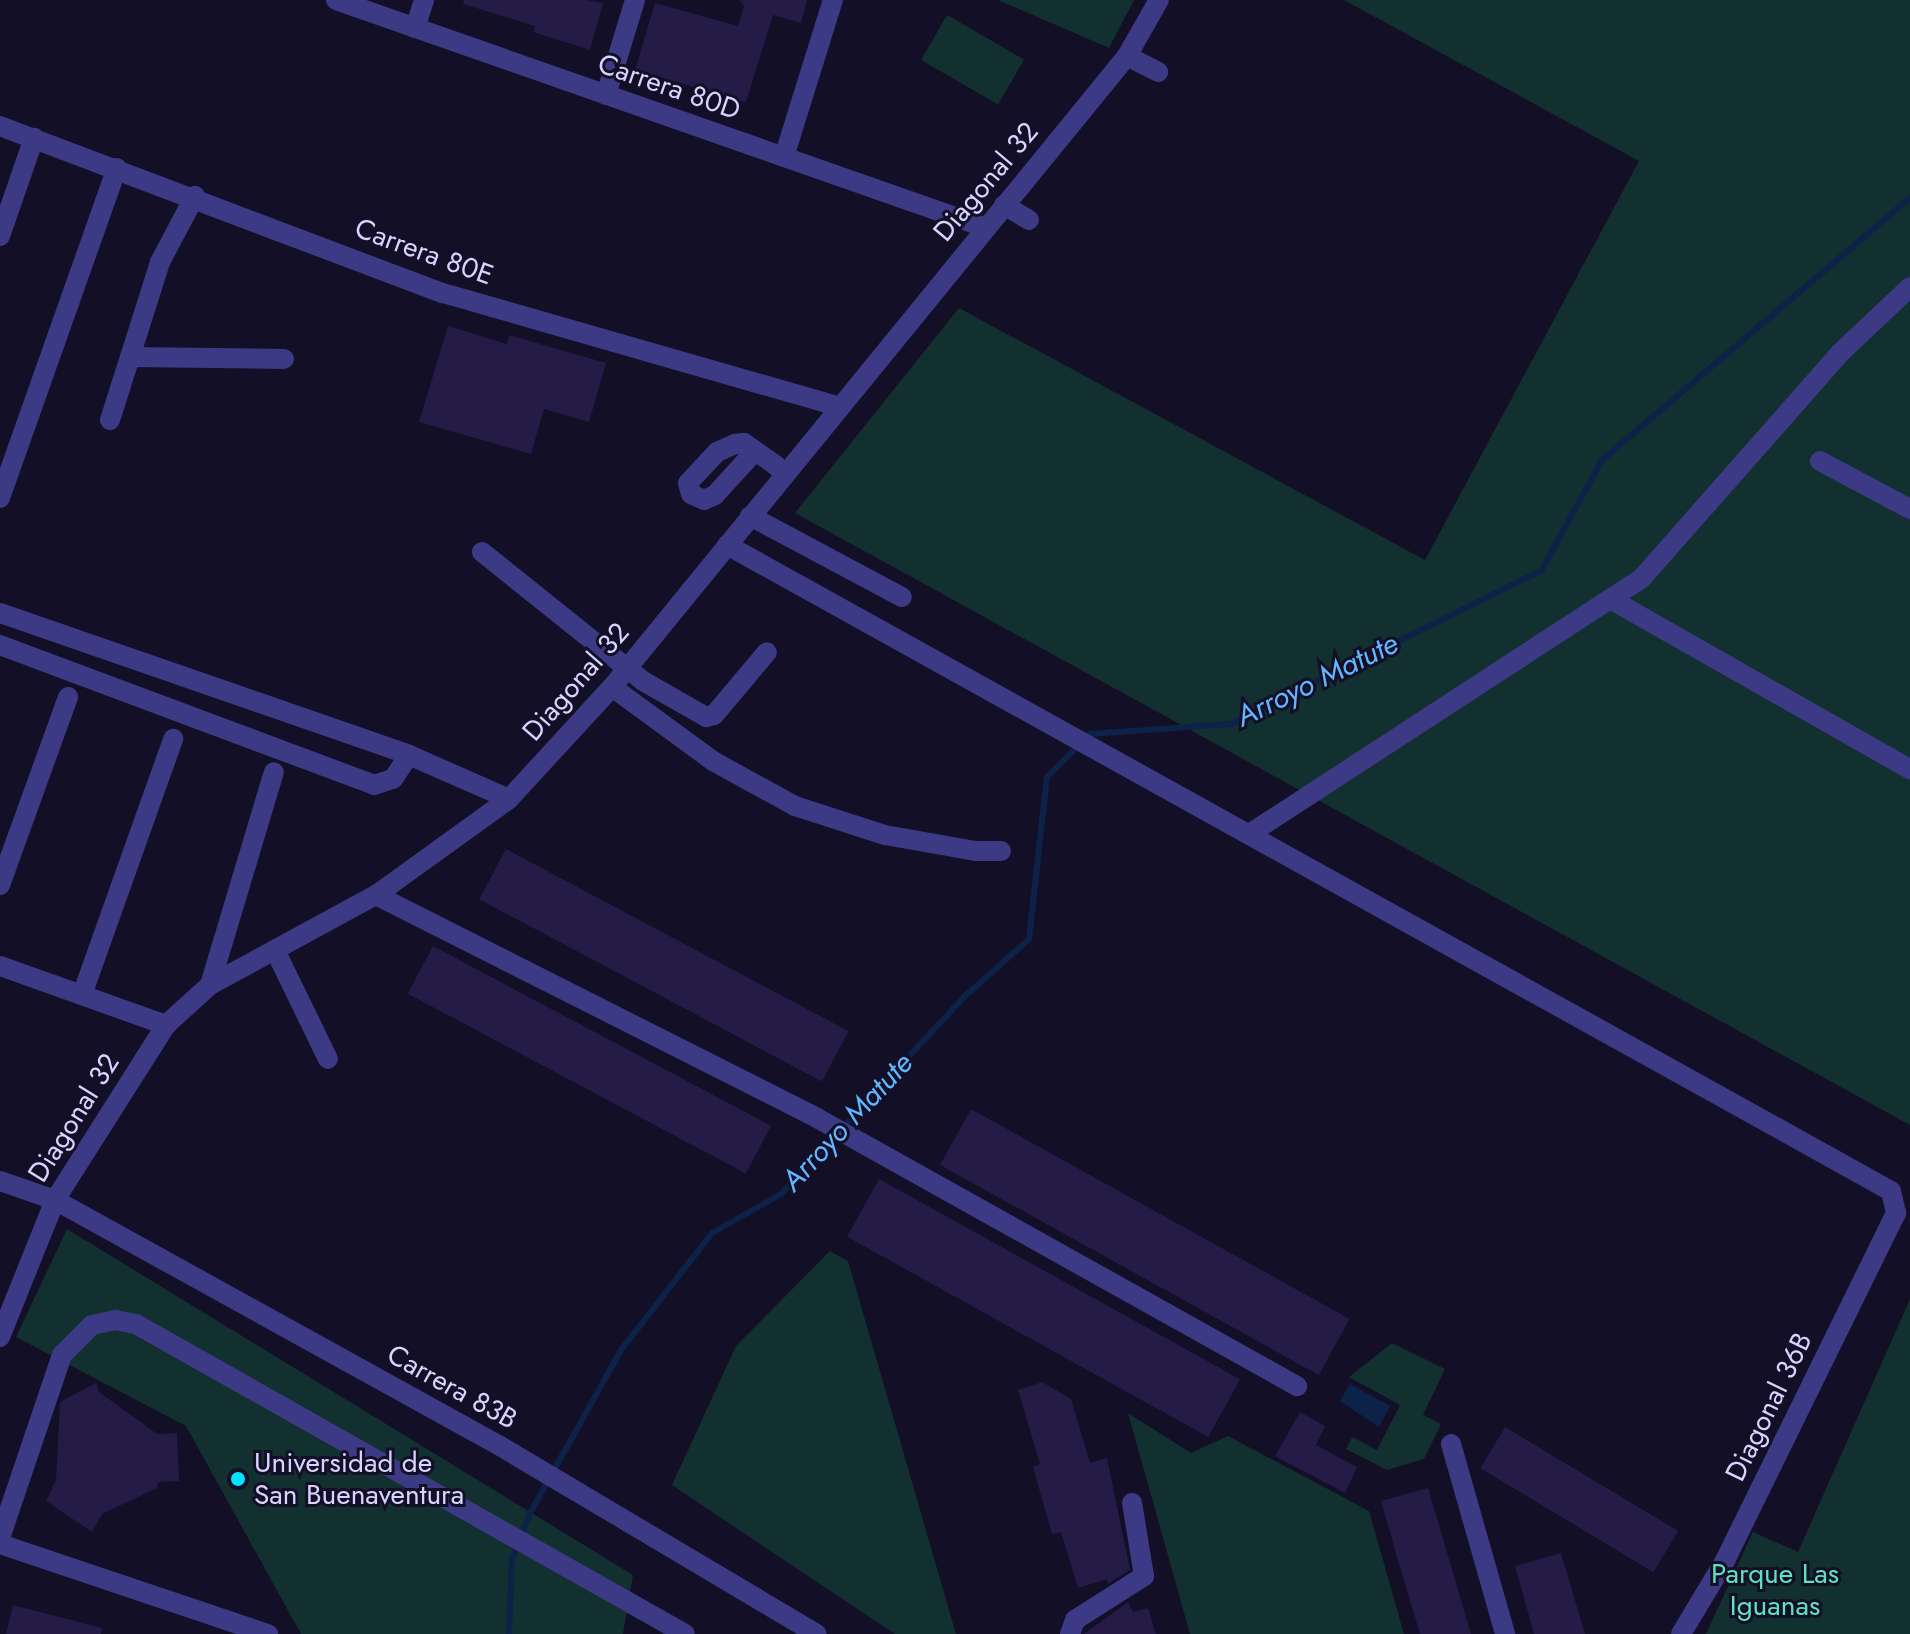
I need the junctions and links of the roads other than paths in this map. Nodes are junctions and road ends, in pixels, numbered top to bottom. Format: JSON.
{"nodes":[{"id":1,"x":336,"y":0,"type":"edge"},
{"id":2,"x":424,"y":0,"type":"edge"},
{"id":3,"x":635,"y":0,"type":"edge"},
{"id":4,"x":833,"y":0,"type":"edge"},
{"id":5,"x":1159,"y":0,"type":"edge"},
{"id":6,"x":415,"y":28,"type":"junction"},
{"id":7,"x":1127,"y":56,"type":"junction"},
{"id":8,"x":1158,"y":72,"type":"dead end"},
{"id":9,"x":606,"y":95,"type":"junction"},
{"id":10,"x":0,"y":126,"type":"edge"},
{"id":11,"x":34,"y":138,"type":"junction"},
{"id":12,"x":784,"y":157,"type":"junction"},
{"id":13,"x":117,"y":168,"type":"junction"},
{"id":14,"x":195,"y":196,"type":"junction"},
{"id":15,"x":1004,"y":205,"type":"junction"},
{"id":16,"x":1029,"y":220,"type":"dead end"},
{"id":17,"x":984,"y":227,"type":"junction"},
{"id":18,"x":0,"y":236,"type":"edge"},
{"id":19,"x":1910,"y":287,"type":"edge"},
{"id":20,"x":130,"y":357,"type":"junction"},
{"id":21,"x":284,"y":359,"type":"dead end"},
{"id":22,"x":837,"y":406,"type":"junction"},
{"id":23,"x":110,"y":420,"type":"dead end"},
{"id":24,"x":755,"y":451,"type":"dead end"},
{"id":25,"x":1820,"y":461,"type":"dead end"},
{"id":26,"x":785,"y":473,"type":"junction"},
{"id":27,"x":0,"y":498,"type":"edge"},
{"id":28,"x":1910,"y":509,"type":"edge"},
{"id":29,"x":750,"y":516,"type":"junction"},
{"id":30,"x":727,"y":545,"type":"junction"},
{"id":31,"x":482,"y":552,"type":"dead end"},
{"id":32,"x":902,"y":597,"type":"dead end"},
{"id":33,"x":1612,"y":600,"type":"junction"},
{"id":34,"x":0,"y":613,"type":"edge"},
{"id":35,"x":0,"y":645,"type":"edge"},
{"id":36,"x":767,"y":652,"type":"dead end"},
{"id":37,"x":629,"y":666,"type":"junction"},
{"id":38,"x":612,"y":687,"type":"junction"},
{"id":39,"x":68,"y":697,"type":"dead end"},
{"id":40,"x":173,"y":739,"type":"dead end"},
{"id":41,"x":409,"y":755,"type":"junction"},
{"id":42,"x":1910,"y":769,"type":"edge"},
{"id":43,"x":274,"y":772,"type":"dead end"},
{"id":44,"x":509,"y":799,"type":"junction"},
{"id":45,"x":1251,"y":833,"type":"junction"},
{"id":46,"x":1001,"y":851,"type":"dead end"},
{"id":47,"x":0,"y":885,"type":"edge"},
{"id":48,"x":376,"y":895,"type":"junction"},
{"id":49,"x":275,"y":950,"type":"junction"},
{"id":50,"x":0,"y":966,"type":"edge"},
{"id":51,"x":210,"y":985,"type":"junction"},
{"id":52,"x":82,"y":995,"type":"junction"},
{"id":53,"x":166,"y":1025,"type":"junction"},
{"id":54,"x":328,"y":1059,"type":"dead end"},
{"id":55,"x":0,"y":1181,"type":"edge"},
{"id":56,"x":55,"y":1200,"type":"junction"},
{"id":57,"x":3,"y":1313,"type":"edge"},
{"id":58,"x":0,"y":1337,"type":"edge"},
{"id":59,"x":1297,"y":1386,"type":"dead end"},
{"id":60,"x":1451,"y":1444,"type":"dead end"},
{"id":61,"x":1132,"y":1503,"type":"dead end"},
{"id":62,"x":0,"y":1541,"type":"edge"},
{"id":63,"x":268,"y":1634,"type":"edge"},
{"id":64,"x":685,"y":1634,"type":"edge"},
{"id":65,"x":816,"y":1634,"type":"edge"},
{"id":66,"x":1070,"y":1634,"type":"edge"},
{"id":67,"x":1505,"y":1634,"type":"edge"},
{"id":68,"x":1681,"y":1634,"type":"edge"}],
"edges":[{"from":1,"to":6,"type":"street","name":"Carrera 80D"},
{"from":2,"to":6,"type":"street"},
{"from":3,"to":9,"type":"street"},
{"from":4,"to":12,"type":"street"},
{"from":5,"to":7,"type":"street","name":"Diagonal 32"},
{"from":6,"to":9,"type":"street","name":"Carrera 80D"},
{"from":7,"to":8,"type":"street"},
{"from":7,"to":15,"type":"street","name":"Diagonal 32"},
{"from":9,"to":12,"type":"street","name":"Carrera 80D"},
{"from":10,"to":11,"type":"street","name":"Carrera 80E"},
{"from":11,"to":13,"type":"street","name":"Carrera 80E"},
{"from":11,"to":18,"type":"street"},
{"from":12,"to":17,"type":"street","name":"Carrera 80D"},
{"from":13,"to":14,"type":"street","name":"Carrera 80E"},
{"from":13,"to":27,"type":"street"},
{"from":14,"to":20,"type":"street"},
{"from":14,"to":22,"type":"street","name":"Carrera 80E"},
{"from":15,"to":16,"type":"street"},
{"from":15,"to":17,"type":"street","name":"Diagonal 32"},
{"from":17,"to":22,"type":"street","name":"Diagonal 32"},
{"from":19,"to":33,"type":"street"},
{"from":20,"to":21,"type":"street"},
{"from":20,"to":23,"type":"street"},
{"from":22,"to":26,"type":"street","name":"Diagonal 32"},
{"from":24,"to":26,"type":"street"},
{"from":25,"to":28,"type":"street"},
{"from":26,"to":29,"type":"street","name":"Diagonal 32"},
{"from":29,"to":30,"type":"street","name":"Diagonal 32"},
{"from":29,"to":32,"type":"street"},
{"from":30,"to":37,"type":"street","name":"Diagonal 32"},
{"from":30,"to":45,"type":"street"},
{"from":31,"to":37,"type":"street"},
{"from":33,"to":42,"type":"street"},
{"from":33,"to":45,"type":"street"},
{"from":34,"to":41,"type":"street"},
{"from":35,"to":41,"type":"street"},
{"from":36,"to":37,"type":"street"},
{"from":37,"to":38,"type":"street","name":"Diagonal 32"},
{"from":38,"to":44,"type":"street","name":"Diagonal 32"},
{"from":38,"to":46,"type":"street"},
{"from":39,"to":47,"type":"street"},
{"from":40,"to":52,"type":"street"},
{"from":41,"to":44,"type":"street"},
{"from":43,"to":51,"type":"street"},
{"from":44,"to":48,"type":"street","name":"Diagonal 32"},
{"from":45,"to":68,"type":"street","name":"Diagonal 36B"},
{"from":48,"to":49,"type":"street","name":"Diagonal 32"},
{"from":48,"to":59,"type":"street"},
{"from":49,"to":51,"type":"street","name":"Diagonal 32"},
{"from":49,"to":54,"type":"street"},
{"from":50,"to":52,"type":"street"},
{"from":51,"to":53,"type":"street","name":"Diagonal 32"},
{"from":52,"to":53,"type":"street"},
{"from":53,"to":56,"type":"street","name":"Diagonal 32"},
{"from":55,"to":56,"type":"street","name":"Carrera 83B"},
{"from":56,"to":57,"type":"street","name":"Diagonal 32"},
{"from":56,"to":65,"type":"street","name":"Carrera 83B"},
{"from":57,"to":58,"type":"street","name":"Diagonal 32"},
{"from":60,"to":67,"type":"street"},
{"from":61,"to":66,"type":"street"},
{"from":62,"to":63,"type":"street"},
{"from":62,"to":64,"type":"street"}]}
